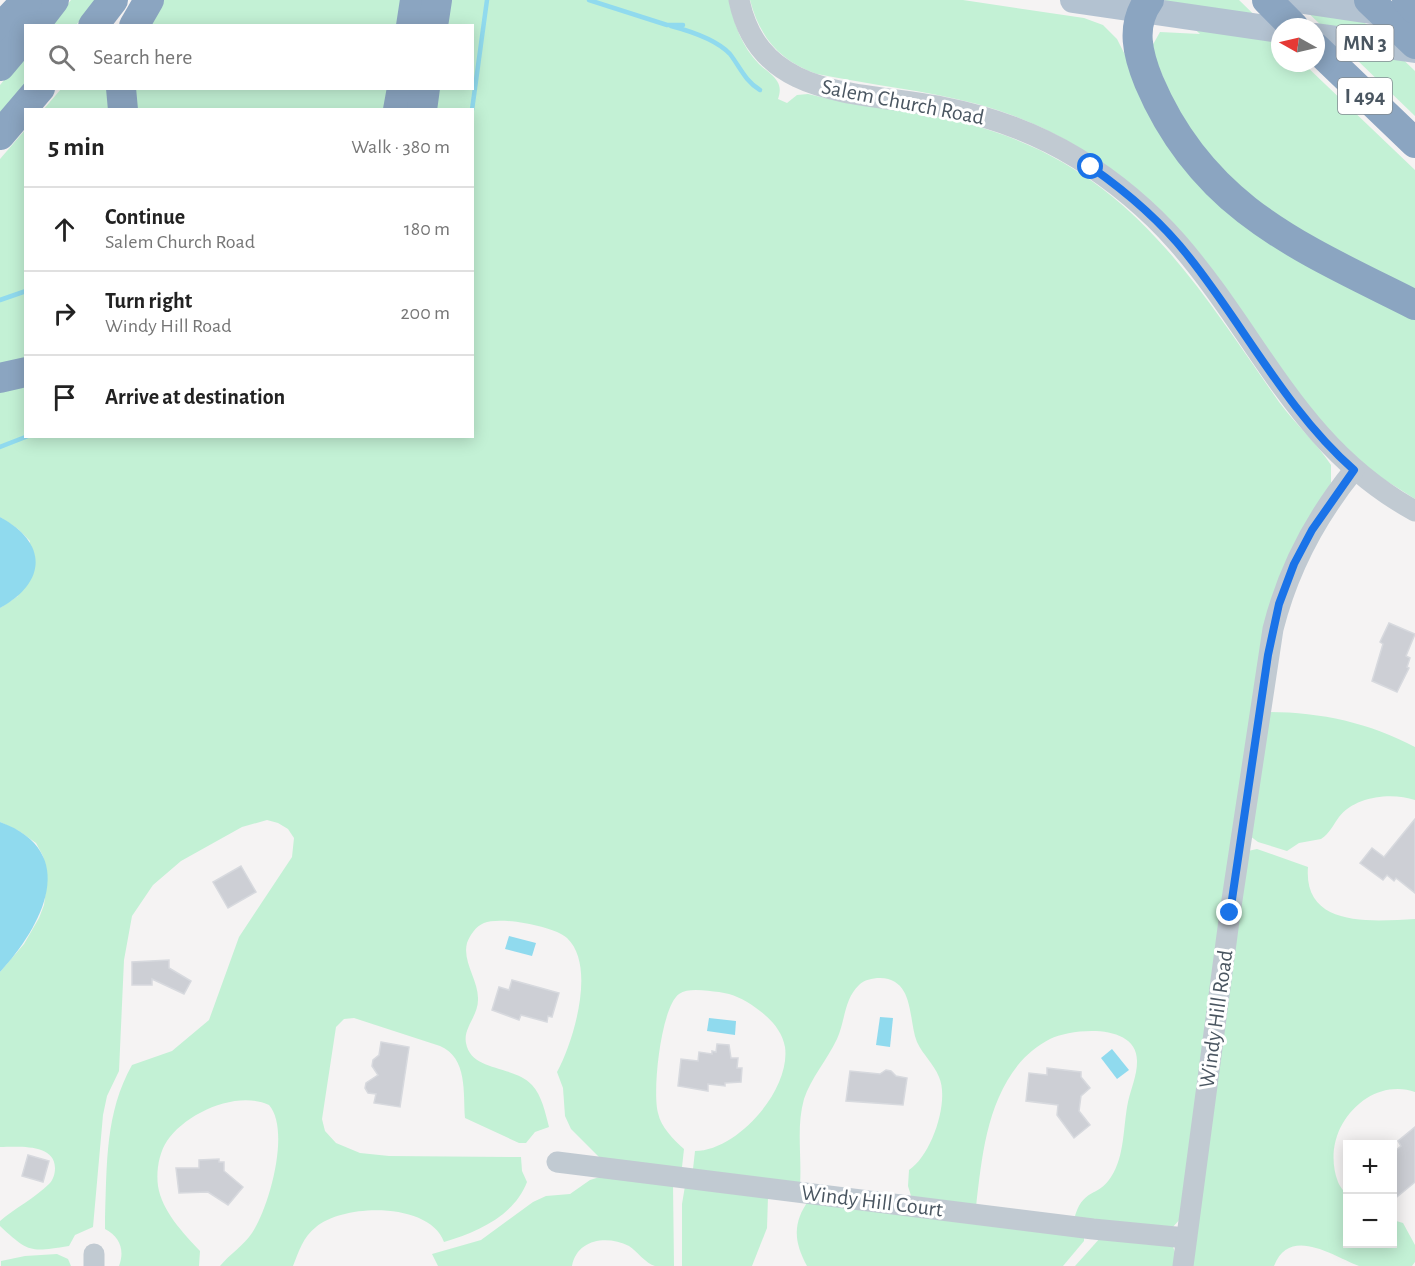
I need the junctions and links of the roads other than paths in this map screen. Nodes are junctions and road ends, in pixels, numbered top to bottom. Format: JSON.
{"nodes":[{"id":1,"x":27,"y":0,"type":"edge"},
{"id":2,"x":54,"y":0,"type":"edge"},
{"id":3,"x":113,"y":0,"type":"edge"},
{"id":4,"x":149,"y":0,"type":"edge"},
{"id":5,"x":415,"y":0,"type":"edge"},
{"id":6,"x":437,"y":0,"type":"edge"},
{"id":7,"x":739,"y":0,"type":"edge"},
{"id":8,"x":1073,"y":0,"type":"edge"},
{"id":9,"x":1267,"y":0,"type":"edge"},
{"id":10,"x":1297,"y":0,"type":"edge"},
{"id":11,"x":1369,"y":0,"type":"edge"},
{"id":12,"x":1407,"y":0,"type":"edge"},
{"id":13,"x":1146,"y":5,"type":"edge"},
{"id":14,"x":1415,"y":9,"type":"edge"},
{"id":15,"x":1415,"y":17,"type":"edge"},
{"id":16,"x":1285,"y":18,"type":"edge"},
{"id":17,"x":36,"y":24,"type":"edge"},
{"id":18,"x":95,"y":24,"type":"edge"},
{"id":19,"x":135,"y":24,"type":"edge"},
{"id":20,"x":411,"y":24,"type":"edge"},
{"id":21,"x":433,"y":24,"type":"edge"},
{"id":22,"x":0,"y":28,"type":"edge"},
{"id":23,"x":1271,"y":29,"type":"edge"},
{"id":24,"x":24,"y":37,"type":"edge"},
{"id":25,"x":1325,"y":37,"type":"edge"},
{"id":26,"x":1415,"y":44,"type":"edge"},
{"id":27,"x":1415,"y":50,"type":"edge"},
{"id":28,"x":1325,"y":57,"type":"edge"},
{"id":29,"x":0,"y":66,"type":"edge"},
{"id":30,"x":38,"y":90,"type":"edge"},
{"id":31,"x":121,"y":90,"type":"edge"},
{"id":32,"x":402,"y":90,"type":"edge"},
{"id":33,"x":425,"y":90,"type":"edge"},
{"id":34,"x":123,"y":108,"type":"edge"},
{"id":35,"x":398,"y":108,"type":"edge"},
{"id":36,"x":422,"y":108,"type":"edge"},
{"id":37,"x":0,"y":135,"type":"edge"},
{"id":38,"x":1415,"y":143,"type":"edge"},
{"id":39,"x":1415,"y":305,"type":"edge"},
{"id":40,"x":24,"y":372,"type":"edge"},
{"id":41,"x":0,"y":378,"type":"edge"},
{"id":42,"x":1354,"y":470,"type":"junction"},
{"id":43,"x":1415,"y":511,"type":"edge"},
{"id":44,"x":557,"y":1162,"type":"dead end"},
{"id":45,"x":1186,"y":1238,"type":"junction"},
{"id":46,"x":1183,"y":1266,"type":"edge"}],
"edges":[{"from":1,"to":22,"type":"highway"},
{"from":2,"to":17,"type":"highway"},
{"from":3,"to":18,"type":"highway"},
{"from":4,"to":19,"type":"highway"},
{"from":5,"to":20,"type":"highway"},
{"from":6,"to":21,"type":"highway"},
{"from":7,"to":42,"type":"street","name":"Salem Church Road"},
{"from":8,"to":13,"type":"main road"},
{"from":9,"to":16,"type":"highway"},
{"from":10,"to":15,"type":"main road","number":"MN 3"},
{"from":11,"to":26,"type":"highway"},
{"from":12,"to":14,"type":"highway"},
{"from":13,"to":23,"type":"main road"},
{"from":13,"to":39,"type":"highway"},
{"from":24,"to":29,"type":"highway"},
{"from":25,"to":27,"type":"main road","number":"MN 3"},
{"from":28,"to":38,"type":"highway","number":"I 494"},
{"from":30,"to":37,"type":"highway"},
{"from":31,"to":34,"type":"highway"},
{"from":32,"to":35,"type":"highway"},
{"from":33,"to":36,"type":"highway"},
{"from":40,"to":41,"type":"highway"},
{"from":42,"to":43,"type":"street","name":"Salem Church Road"},
{"from":42,"to":45,"type":"street","name":"Windy Hill Road"},
{"from":44,"to":45,"type":"street","name":"Windy Hill Court"},
{"from":45,"to":46,"type":"street","name":"Windy Hill Road"}]}
